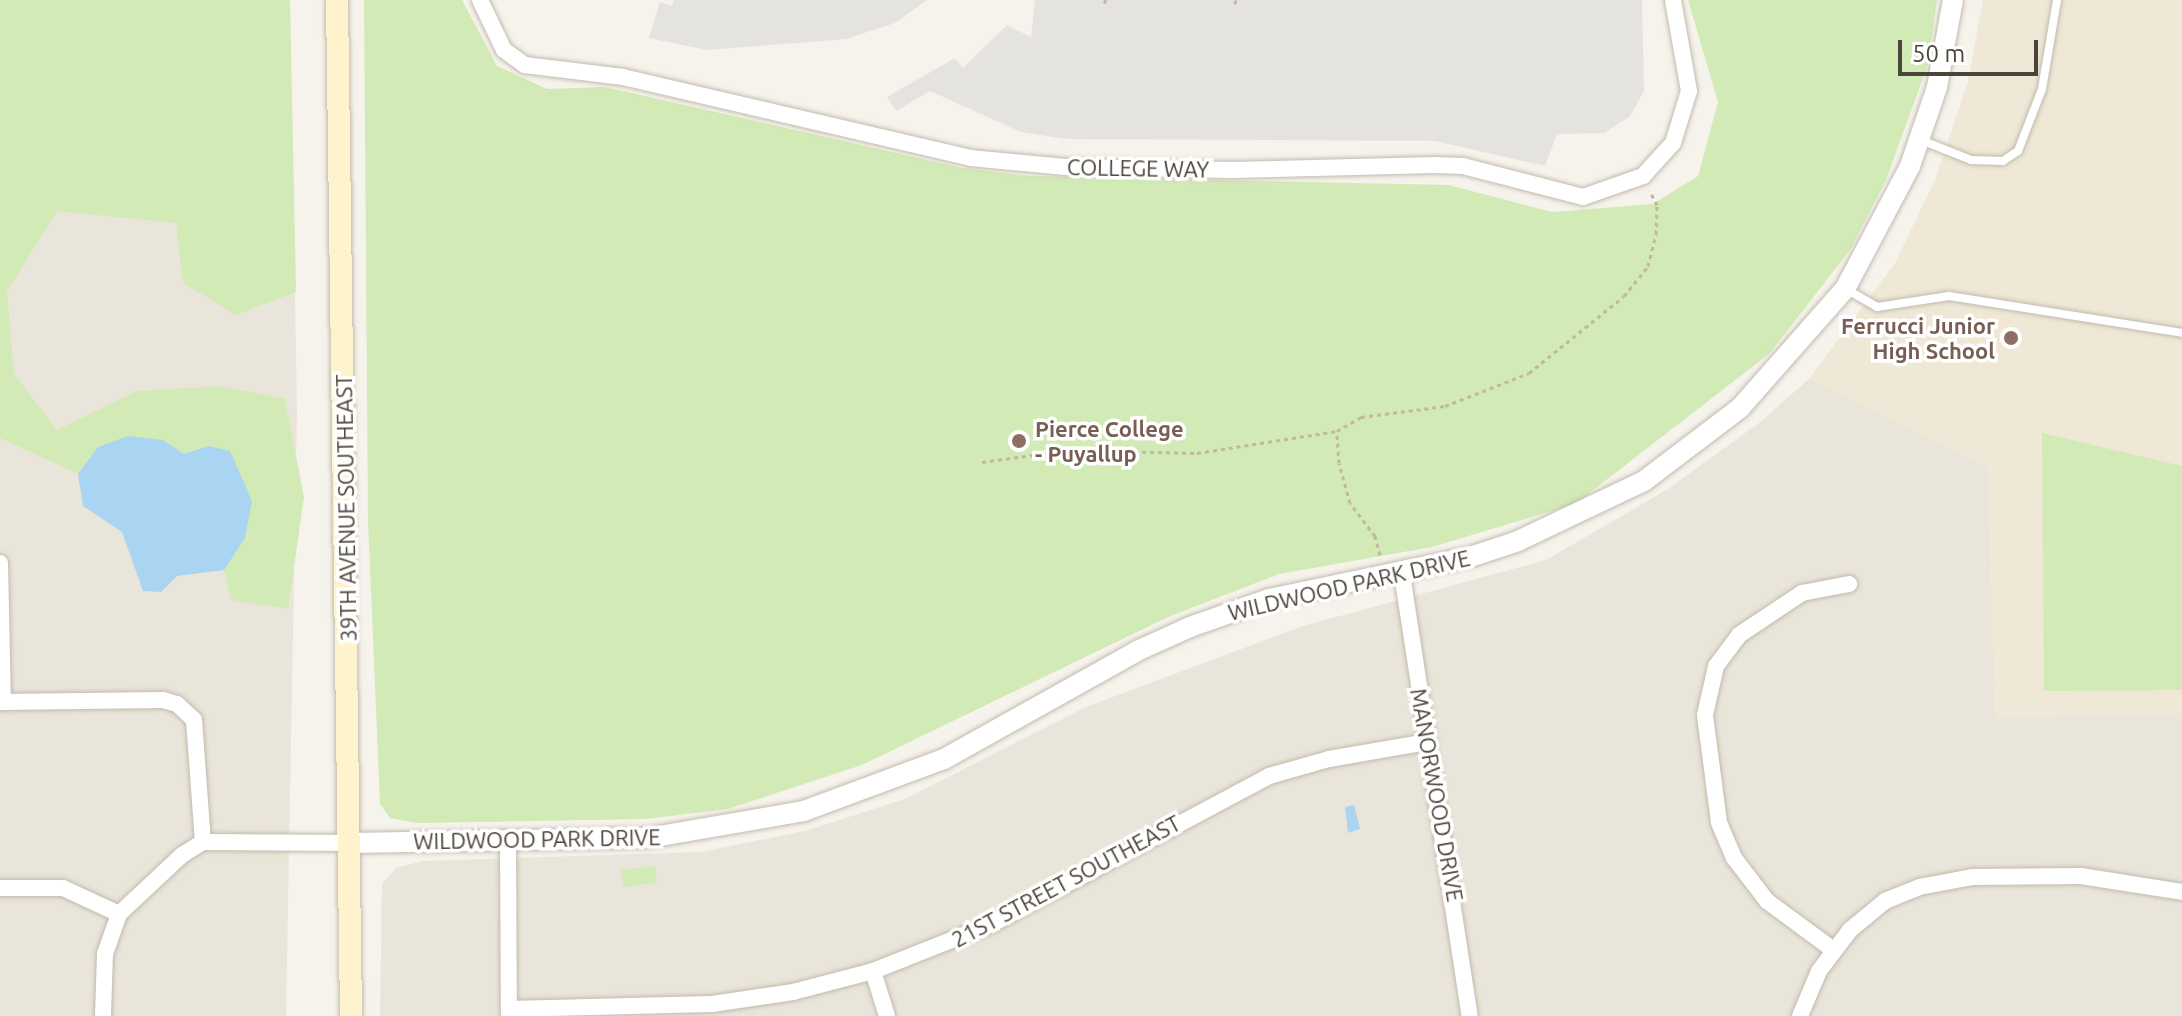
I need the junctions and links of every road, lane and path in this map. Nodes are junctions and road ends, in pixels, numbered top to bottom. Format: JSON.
{"nodes":[{"id":1,"x":337,"y":0,"type":"edge"},
{"id":2,"x":480,"y":0,"type":"edge"},
{"id":3,"x":1673,"y":0,"type":"edge"},
{"id":4,"x":1953,"y":0,"type":"edge"},
{"id":5,"x":2057,"y":0,"type":"edge"},
{"id":6,"x":1920,"y":139,"type":"junction"},
{"id":7,"x":1643,"y":176,"type":"junction"},
{"id":8,"x":1845,"y":289,"type":"junction"},
{"id":9,"x":2182,"y":333,"type":"edge"},
{"id":10,"x":1337,"y":431,"type":"junction"},
{"id":11,"x":982,"y":462,"type":"dead end"},
{"id":12,"x":0,"y":563,"type":"edge"},
{"id":13,"x":1394,"y":576,"type":"junction"},
{"id":14,"x":1849,"y":584,"type":"dead end"},
{"id":15,"x":2,"y":702,"type":"edge"},
{"id":16,"x":1427,"y":742,"type":"junction"},
{"id":17,"x":203,"y":842,"type":"junction"},
{"id":18,"x":508,"y":842,"type":"junction"},
{"id":19,"x":351,"y":843,"type":"junction"},
{"id":20,"x":0,"y":888,"type":"edge"},
{"id":21,"x":2182,"y":892,"type":"edge"},
{"id":22,"x":119,"y":914,"type":"junction"},
{"id":23,"x":1832,"y":949,"type":"junction"},
{"id":24,"x":873,"y":971,"type":"junction"},
{"id":25,"x":509,"y":1012,"type":"edge"},
{"id":26,"x":103,"y":1016,"type":"edge"},
{"id":27,"x":351,"y":1016,"type":"edge"},
{"id":28,"x":887,"y":1016,"type":"edge"},
{"id":29,"x":1470,"y":1016,"type":"edge"},
{"id":30,"x":1800,"y":1016,"type":"edge"}],
"edges":[{"from":1,"to":19,"type":"main road","name":"39TH AVENUE SOUTHEAST"},
{"from":2,"to":7,"type":"street","name":"COLLEGE WAY"},
{"from":3,"to":7,"type":"street","name":"COLLEGE WAY"},
{"from":4,"to":6,"type":"street","name":"WILDWOOD PARK DRIVE"},
{"from":5,"to":6,"type":"lane"},
{"from":6,"to":8,"type":"street","name":"WILDWOOD PARK DRIVE"},
{"from":7,"to":10,"type":"path"},
{"from":8,"to":9,"type":"lane"},
{"from":8,"to":13,"type":"street","name":"WILDWOOD PARK DRIVE"},
{"from":10,"to":11,"type":"path"},
{"from":10,"to":13,"type":"path"},
{"from":12,"to":15,"type":"street"},
{"from":13,"to":16,"type":"street","name":"MANORWOOD DRIVE"},
{"from":13,"to":18,"type":"street","name":"WILDWOOD PARK DRIVE"},
{"from":14,"to":23,"type":"street"},
{"from":15,"to":17,"type":"street"},
{"from":16,"to":24,"type":"street","name":"21ST STREET SOUTHEAST"},
{"from":16,"to":29,"type":"street","name":"MANORWOOD DRIVE"},
{"from":17,"to":19,"type":"street"},
{"from":17,"to":22,"type":"street"},
{"from":18,"to":19,"type":"street","name":"WILDWOOD PARK DRIVE"},
{"from":18,"to":25,"type":"street"},
{"from":19,"to":27,"type":"main road","name":"39TH AVENUE SOUTHEAST"},
{"from":20,"to":22,"type":"street"},
{"from":21,"to":23,"type":"street"},
{"from":22,"to":26,"type":"street"},
{"from":23,"to":30,"type":"street"},
{"from":24,"to":25,"type":"street","name":"21ST STREET SOUTHEAST"},
{"from":24,"to":28,"type":"street"}]}
